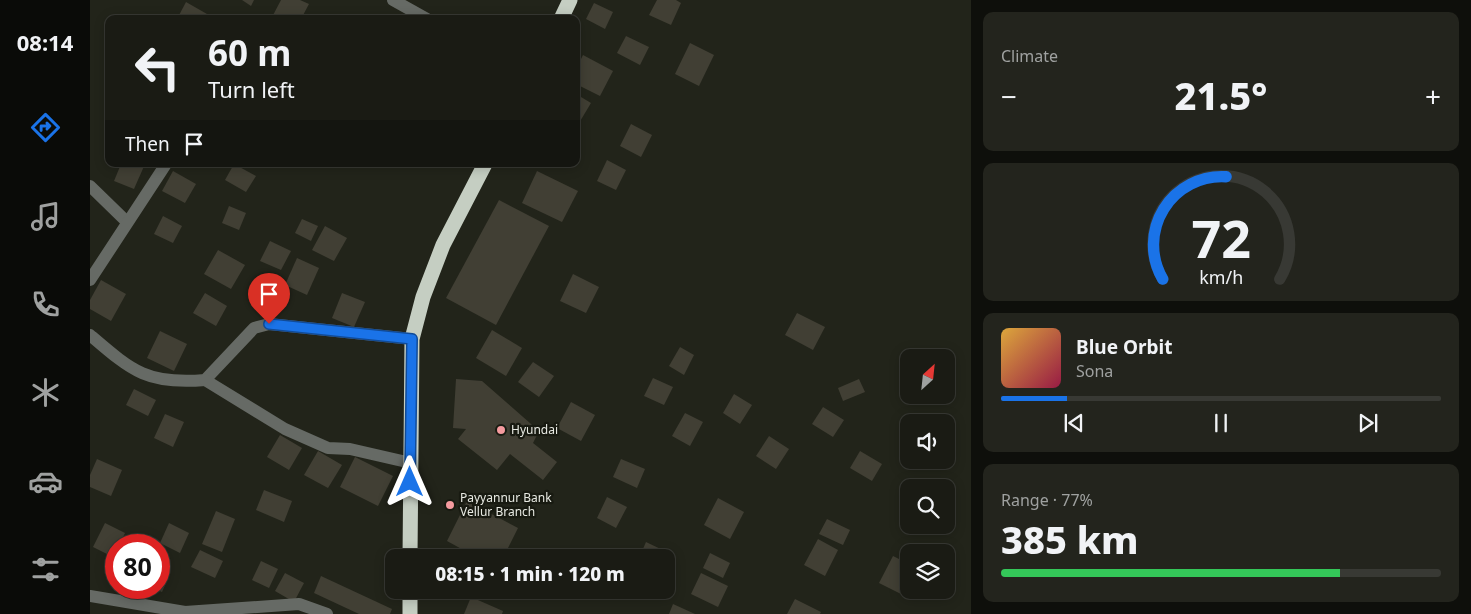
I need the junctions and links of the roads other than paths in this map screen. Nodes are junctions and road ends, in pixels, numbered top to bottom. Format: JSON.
{"nodes":[{"id":1,"x":393,"y":0,"type":"edge"},
{"id":2,"x":570,"y":0,"type":"edge"},
{"id":3,"x":420,"y":15,"type":"edge"},
{"id":4,"x":563,"y":15,"type":"edge"},
{"id":5,"x":164,"y":167,"type":"edge"},
{"id":6,"x":483,"y":167,"type":"edge"},
{"id":7,"x":90,"y":186,"type":"edge"},
{"id":8,"x":127,"y":222,"type":"junction"},
{"id":9,"x":90,"y":280,"type":"edge"},
{"id":10,"x":90,"y":335,"type":"edge"},
{"id":11,"x":412,"y":339,"type":"junction"},
{"id":12,"x":205,"y":380,"type":"junction"},
{"id":13,"x":410,"y":463,"type":"junction"},
{"id":14,"x":410,"y":549,"type":"edge"},
{"id":15,"x":90,"y":596,"type":"edge"},
{"id":16,"x":410,"y":599,"type":"edge"},
{"id":17,"x":208,"y":612,"type":"edge"},
{"id":18,"x":327,"y":614,"type":"edge"},
{"id":19,"x":410,"y":614,"type":"edge"}],
"edges":[{"from":1,"to":3,"type":"street"},
{"from":2,"to":4,"type":"highway"},
{"from":5,"to":8,"type":"street"},
{"from":6,"to":11,"type":"highway"},
{"from":7,"to":8,"type":"street"},
{"from":8,"to":9,"type":"street"},
{"from":10,"to":12,"type":"street"},
{"from":11,"to":12,"type":"street"},
{"from":11,"to":13,"type":"highway"},
{"from":12,"to":13,"type":"street"},
{"from":13,"to":14,"type":"highway"},
{"from":15,"to":17,"type":"street"},
{"from":16,"to":19,"type":"highway"},
{"from":17,"to":18,"type":"street"}]}
